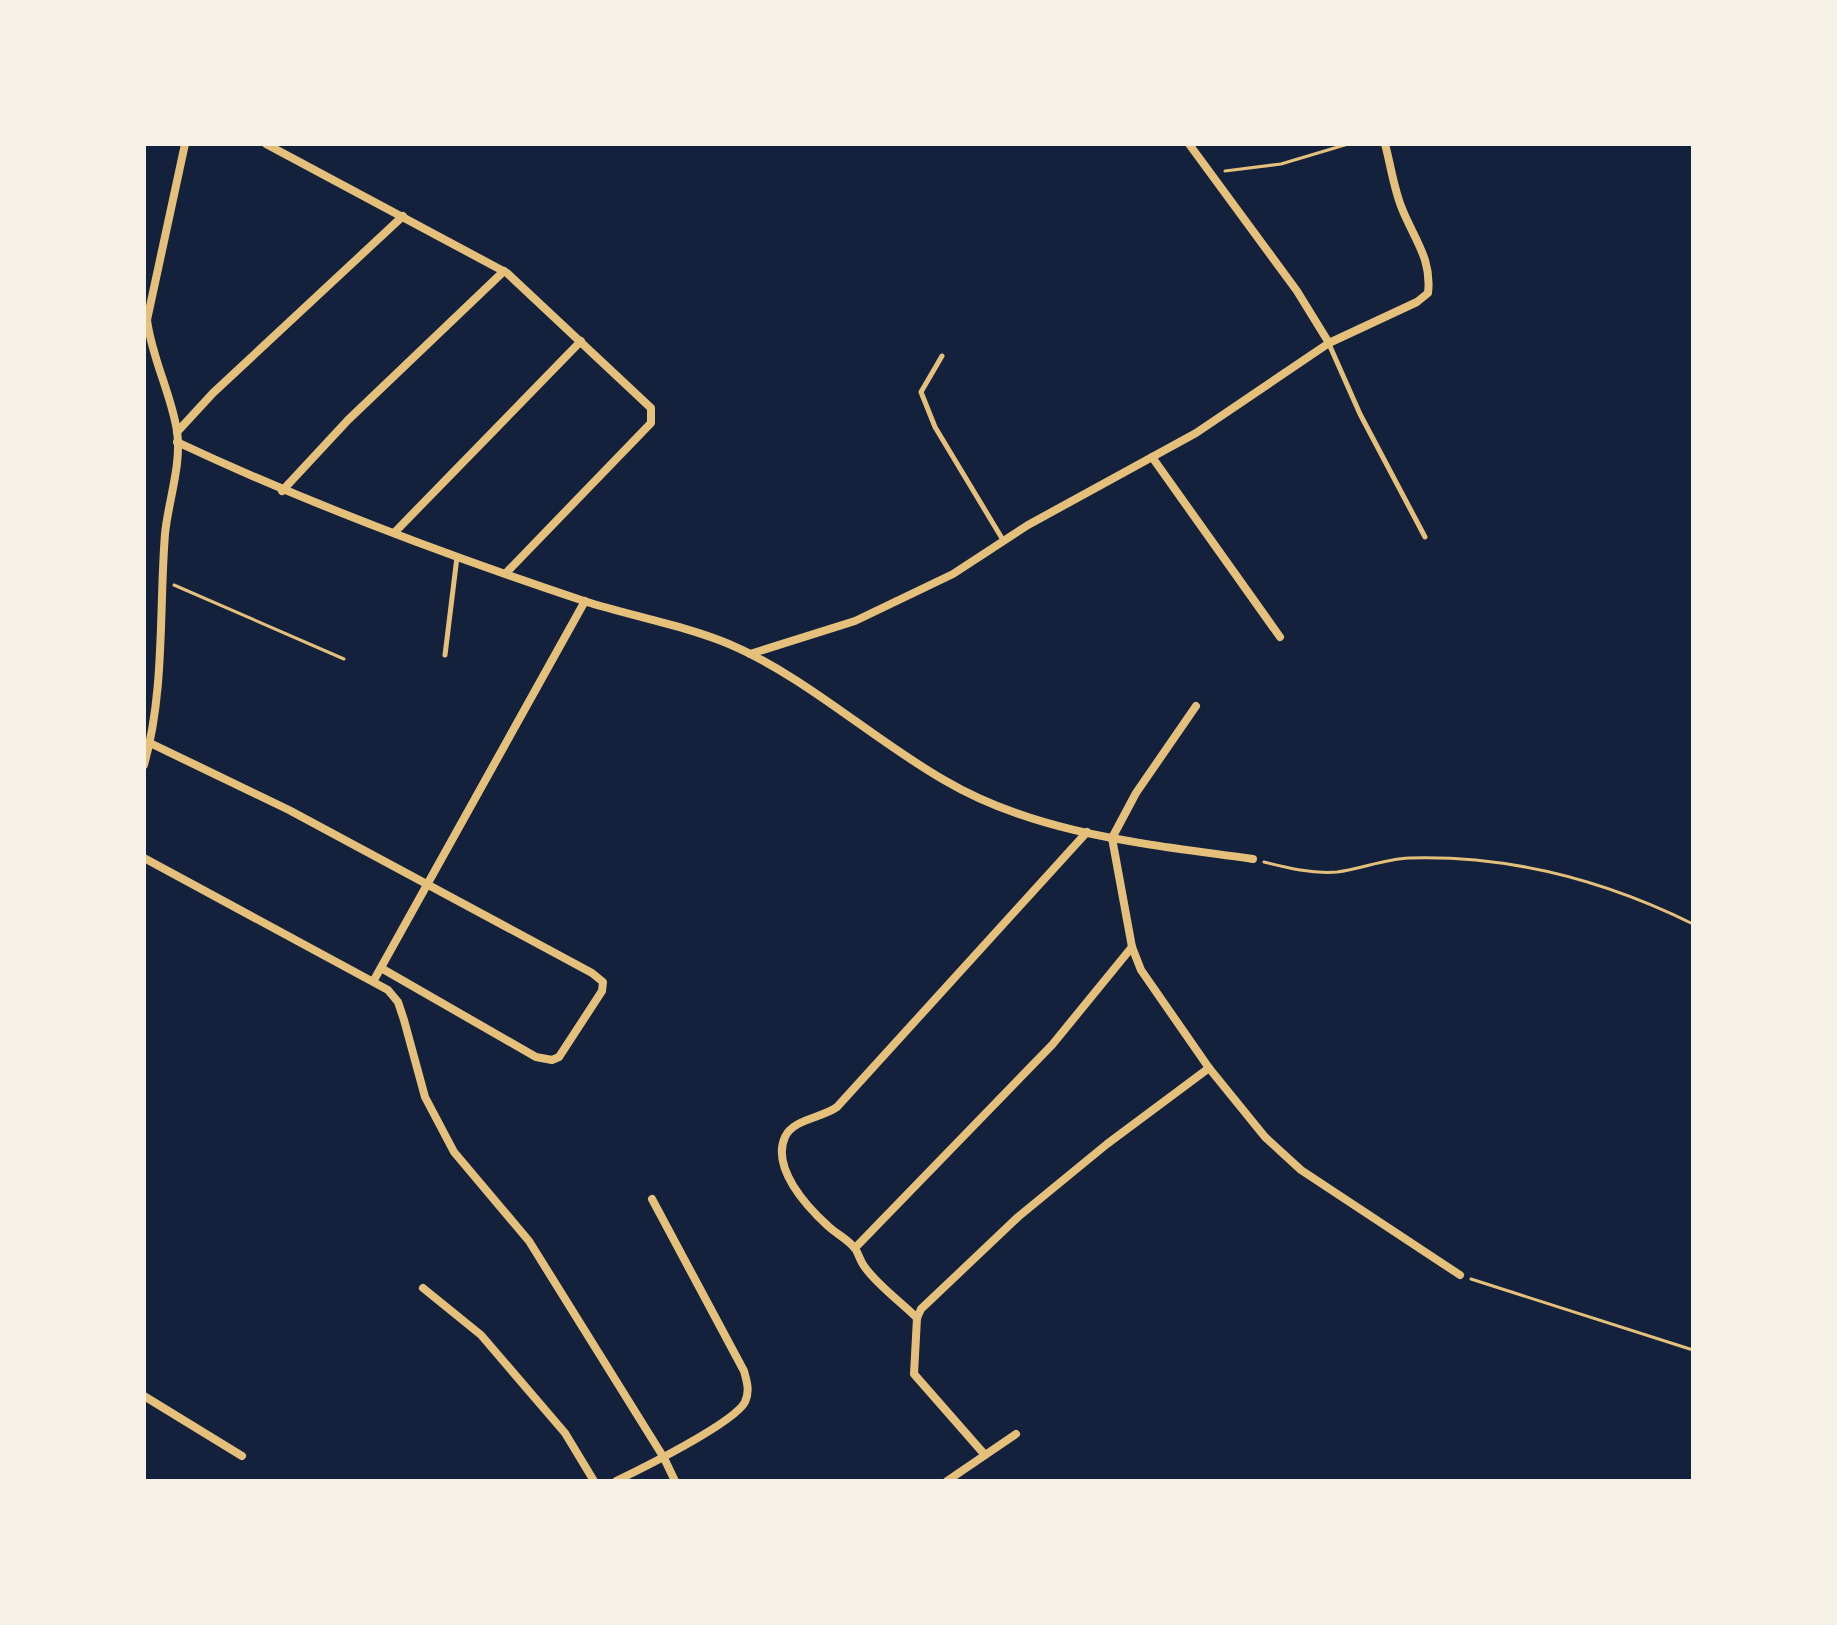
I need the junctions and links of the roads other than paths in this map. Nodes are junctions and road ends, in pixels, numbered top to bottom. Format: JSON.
{"nodes":[{"id":1,"x":185,"y":144,"type":"edge"},
{"id":2,"x":266,"y":144,"type":"edge"},
{"id":3,"x":1189,"y":144,"type":"edge"},
{"id":4,"x":1385,"y":144,"type":"edge"},
{"id":5,"x":403,"y":216,"type":"junction"},
{"id":6,"x":504,"y":271,"type":"junction"},
{"id":7,"x":581,"y":341,"type":"junction"},
{"id":8,"x":1329,"y":343,"type":"junction"},
{"id":9,"x":942,"y":356,"type":"dead end"},
{"id":10,"x":177,"y":437,"type":"junction"},
{"id":11,"x":1152,"y":457,"type":"junction"},
{"id":12,"x":282,"y":491,"type":"junction"},
{"id":13,"x":394,"y":533,"type":"junction"},
{"id":14,"x":1425,"y":537,"type":"dead end"},
{"id":15,"x":1003,"y":540,"type":"junction"},
{"id":16,"x":457,"y":556,"type":"junction"},
{"id":17,"x":506,"y":573,"type":"junction"},
{"id":18,"x":585,"y":601,"type":"junction"},
{"id":19,"x":1280,"y":637,"type":"dead end"},
{"id":20,"x":750,"y":654,"type":"junction"},
{"id":21,"x":445,"y":655,"type":"dead end"},
{"id":22,"x":1196,"y":706,"type":"dead end"},
{"id":23,"x":150,"y":743,"type":"junction"},
{"id":24,"x":144,"y":764,"type":"edge"},
{"id":25,"x":1087,"y":832,"type":"junction"},
{"id":26,"x":1112,"y":838,"type":"junction"},
{"id":27,"x":144,"y":858,"type":"edge"},
{"id":28,"x":1253,"y":859,"type":"road end"},
{"id":29,"x":429,"y":887,"type":"junction"},
{"id":30,"x":1132,"y":947,"type":"junction"},
{"id":31,"x":381,"y":968,"type":"junction"},
{"id":32,"x":374,"y":980,"type":"junction"},
{"id":33,"x":1209,"y":1068,"type":"junction"},
{"id":34,"x":652,"y":1199,"type":"dead end"},
{"id":35,"x":855,"y":1248,"type":"junction"},
{"id":36,"x":1460,"y":1275,"type":"road end"},
{"id":37,"x":423,"y":1288,"type":"dead end"},
{"id":38,"x":917,"y":1318,"type":"junction"},
{"id":39,"x":144,"y":1396,"type":"edge"},
{"id":40,"x":1016,"y":1434,"type":"dead end"},
{"id":41,"x":985,"y":1455,"type":"junction"},
{"id":42,"x":242,"y":1456,"type":"dead end"},
{"id":43,"x":664,"y":1458,"type":"junction"},
{"id":44,"x":594,"y":1481,"type":"edge"},
{"id":45,"x":616,"y":1481,"type":"edge"},
{"id":46,"x":675,"y":1481,"type":"edge"},
{"id":47,"x":947,"y":1481,"type":"edge"}],
"edges":[{"from":1,"to":10,"type":"street"},
{"from":2,"to":5,"type":"street"},
{"from":3,"to":8,"type":"street"},
{"from":4,"to":8,"type":"street"},
{"from":5,"to":6,"type":"street"},
{"from":5,"to":10,"type":"street"},
{"from":6,"to":7,"type":"street"},
{"from":6,"to":12,"type":"street"},
{"from":7,"to":13,"type":"street"},
{"from":7,"to":17,"type":"street"},
{"from":8,"to":11,"type":"street"},
{"from":8,"to":14,"type":"lane"},
{"from":9,"to":15,"type":"lane"},
{"from":10,"to":12,"type":"street"},
{"from":10,"to":23,"type":"street"},
{"from":11,"to":15,"type":"street"},
{"from":11,"to":19,"type":"street"},
{"from":12,"to":13,"type":"street"},
{"from":13,"to":16,"type":"street"},
{"from":15,"to":20,"type":"street"},
{"from":16,"to":17,"type":"street"},
{"from":16,"to":21,"type":"lane"},
{"from":17,"to":18,"type":"street"},
{"from":18,"to":20,"type":"street"},
{"from":18,"to":29,"type":"street"},
{"from":20,"to":25,"type":"street"},
{"from":22,"to":26,"type":"street"},
{"from":23,"to":24,"type":"street"},
{"from":23,"to":29,"type":"street"},
{"from":25,"to":26,"type":"street"},
{"from":25,"to":35,"type":"street"},
{"from":26,"to":28,"type":"street"},
{"from":26,"to":30,"type":"street"},
{"from":27,"to":32,"type":"street"},
{"from":29,"to":31,"type":"street"},
{"from":29,"to":31,"type":"street"},
{"from":30,"to":33,"type":"street"},
{"from":30,"to":35,"type":"street"},
{"from":31,"to":32,"type":"street"},
{"from":32,"to":43,"type":"street"},
{"from":33,"to":36,"type":"street"},
{"from":33,"to":38,"type":"street"},
{"from":34,"to":43,"type":"street"},
{"from":35,"to":38,"type":"street"},
{"from":37,"to":44,"type":"street"},
{"from":38,"to":41,"type":"street"},
{"from":39,"to":42,"type":"street"},
{"from":40,"to":41,"type":"street"},
{"from":41,"to":47,"type":"street"},
{"from":43,"to":45,"type":"street"},
{"from":43,"to":46,"type":"street"}]}
